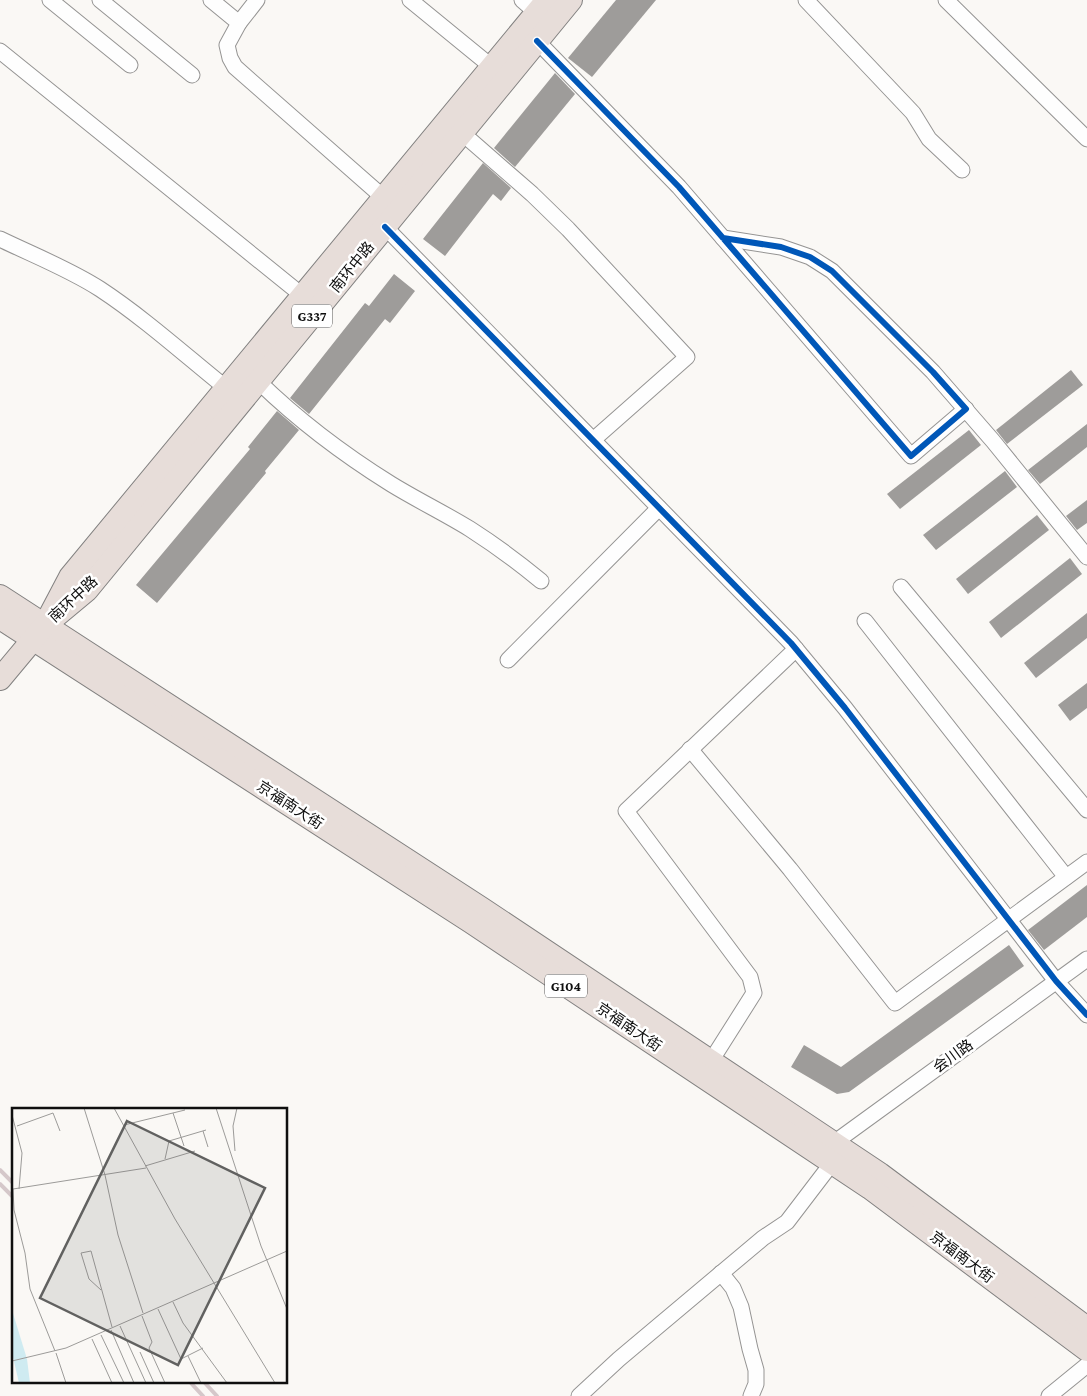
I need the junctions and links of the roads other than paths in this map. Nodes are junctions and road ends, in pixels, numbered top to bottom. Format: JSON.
{"nodes":[{"id":1,"x":50,"y":0,"type":"edge"},
{"id":2,"x":100,"y":0,"type":"edge"},
{"id":3,"x":211,"y":0,"type":"edge"},
{"id":4,"x":257,"y":0,"type":"edge"},
{"id":5,"x":410,"y":0,"type":"edge"},
{"id":6,"x":571,"y":0,"type":"edge"},
{"id":7,"x":806,"y":0,"type":"edge"},
{"id":8,"x":946,"y":0,"type":"edge"},
{"id":9,"x":535,"y":4,"type":"edge"},
{"id":10,"x":239,"y":23,"type":"junction"},
{"id":11,"x":537,"y":41,"type":"junction"},
{"id":12,"x":0,"y":50,"type":"edge"},
{"id":13,"x":130,"y":65,"type":"dead end"},
{"id":14,"x":492,"y":67,"type":"junction"},
{"id":15,"x":192,"y":75,"type":"dead end"},
{"id":16,"x":462,"y":133,"type":"junction"},
{"id":17,"x":1087,"y":138,"type":"edge"},
{"id":18,"x":962,"y":170,"type":"dead end"},
{"id":19,"x":384,"y":198,"type":"junction"},
{"id":20,"x":385,"y":227,"type":"junction"},
{"id":21,"x":722,"y":238,"type":"junction"},
{"id":22,"x":0,"y":239,"type":"edge"},
{"id":23,"x":303,"y":296,"type":"junction"},
{"id":24,"x":258,"y":381,"type":"junction"},
{"id":25,"x":226,"y":388,"type":"junction"},
{"id":26,"x":966,"y":409,"type":"junction"},
{"id":27,"x":593,"y":440,"type":"junction"},
{"id":28,"x":659,"y":508,"type":"junction"},
{"id":29,"x":1087,"y":557,"type":"edge"},
{"id":30,"x":541,"y":581,"type":"dead end"},
{"id":31,"x":901,"y":587,"type":"dead end"},
{"id":32,"x":0,"y":596,"type":"edge"},
{"id":33,"x":0,"y":618,"type":"edge"},
{"id":34,"x":865,"y":622,"type":"dead end"},
{"id":35,"x":39,"y":632,"type":"junction"},
{"id":36,"x":796,"y":649,"type":"junction"},
{"id":37,"x":508,"y":660,"type":"dead end"},
{"id":38,"x":0,"y":679,"type":"edge"},
{"id":39,"x":690,"y":750,"type":"junction"},
{"id":40,"x":1087,"y":810,"type":"edge"},
{"id":41,"x":1087,"y":862,"type":"edge"},
{"id":42,"x":1066,"y":878,"type":"junction"},
{"id":43,"x":1009,"y":919,"type":"junction"},
{"id":44,"x":1087,"y":959,"type":"edge"},
{"id":45,"x":1056,"y":981,"type":"junction"},
{"id":46,"x":1087,"y":1014,"type":"edge"},
{"id":47,"x":711,"y":1061,"type":"junction"},
{"id":48,"x":828,"y":1153,"type":"junction"},
{"id":49,"x":721,"y":1273,"type":"junction"},
{"id":50,"x":1087,"y":1328,"type":"edge"},
{"id":51,"x":1087,"y":1350,"type":"edge"},
{"id":52,"x":1087,"y":1365,"type":"edge"},
{"id":53,"x":579,"y":1396,"type":"edge"},
{"id":54,"x":750,"y":1396,"type":"edge"},
{"id":55,"x":1049,"y":1396,"type":"edge"}],
"edges":[{"from":1,"to":13,"type":"street"},
{"from":2,"to":15,"type":"street"},
{"from":3,"to":10,"type":"street"},
{"from":4,"to":10,"type":"street"},
{"from":5,"to":14,"type":"street"},
{"from":6,"to":11,"type":"highway","name":"南环中路","number":"G337"},
{"from":7,"to":18,"type":"street"},
{"from":8,"to":17,"type":"street"},
{"from":9,"to":14,"type":"highway","name":"南环中路","number":"G337"},
{"from":10,"to":19,"type":"street"},
{"from":11,"to":16,"type":"highway","name":"南环中路","number":"G337"},
{"from":11,"to":21,"type":"street"},
{"from":12,"to":23,"type":"street"},
{"from":14,"to":19,"type":"highway","name":"南环中路","number":"G337"},
{"from":16,"to":20,"type":"highway","name":"南环中路","number":"G337"},
{"from":16,"to":27,"type":"street"},
{"from":19,"to":23,"type":"highway","name":"南环中路","number":"G337"},
{"from":20,"to":24,"type":"highway","name":"南环中路","number":"G337"},
{"from":20,"to":27,"type":"street"},
{"from":21,"to":26,"type":"street"},
{"from":21,"to":26,"type":"street"},
{"from":22,"to":25,"type":"street"},
{"from":23,"to":25,"type":"highway","name":"南环中路","number":"G337"},
{"from":24,"to":30,"type":"street"},
{"from":24,"to":35,"type":"highway","name":"南环中路","number":"G337"},
{"from":25,"to":35,"type":"highway","name":"南环中路","number":"G337"},
{"from":26,"to":29,"type":"street"},
{"from":27,"to":28,"type":"street"},
{"from":28,"to":36,"type":"street"},
{"from":28,"to":37,"type":"street"},
{"from":31,"to":40,"type":"street"},
{"from":32,"to":35,"type":"highway","number":"G104"},
{"from":33,"to":35,"type":"highway","number":"G104"},
{"from":34,"to":42,"type":"street"},
{"from":35,"to":38,"type":"highway","number":"G337"},
{"from":35,"to":47,"type":"highway","name":"京福南大街","number":"G104"},
{"from":35,"to":48,"type":"highway","name":"京福南大街","number":"G104"},
{"from":36,"to":39,"type":"street"},
{"from":36,"to":43,"type":"street"},
{"from":39,"to":43,"type":"street"},
{"from":39,"to":47,"type":"street"},
{"from":41,"to":42,"type":"street"},
{"from":42,"to":43,"type":"street"},
{"from":43,"to":45,"type":"street"},
{"from":44,"to":45,"type":"street","name":"会川路"},
{"from":45,"to":46,"type":"street"},
{"from":45,"to":48,"type":"street","name":"会川路"},
{"from":47,"to":48,"type":"highway","name":"京福南大街","number":"G104"},
{"from":48,"to":49,"type":"street","name":"会川路"},
{"from":48,"to":50,"type":"highway","name":"京福南大街","number":"G104"},
{"from":48,"to":51,"type":"highway","name":"京福南大街","number":"G104"},
{"from":49,"to":53,"type":"street","name":"会川路"},
{"from":49,"to":54,"type":"street"},
{"from":52,"to":55,"type":"street"}]}
